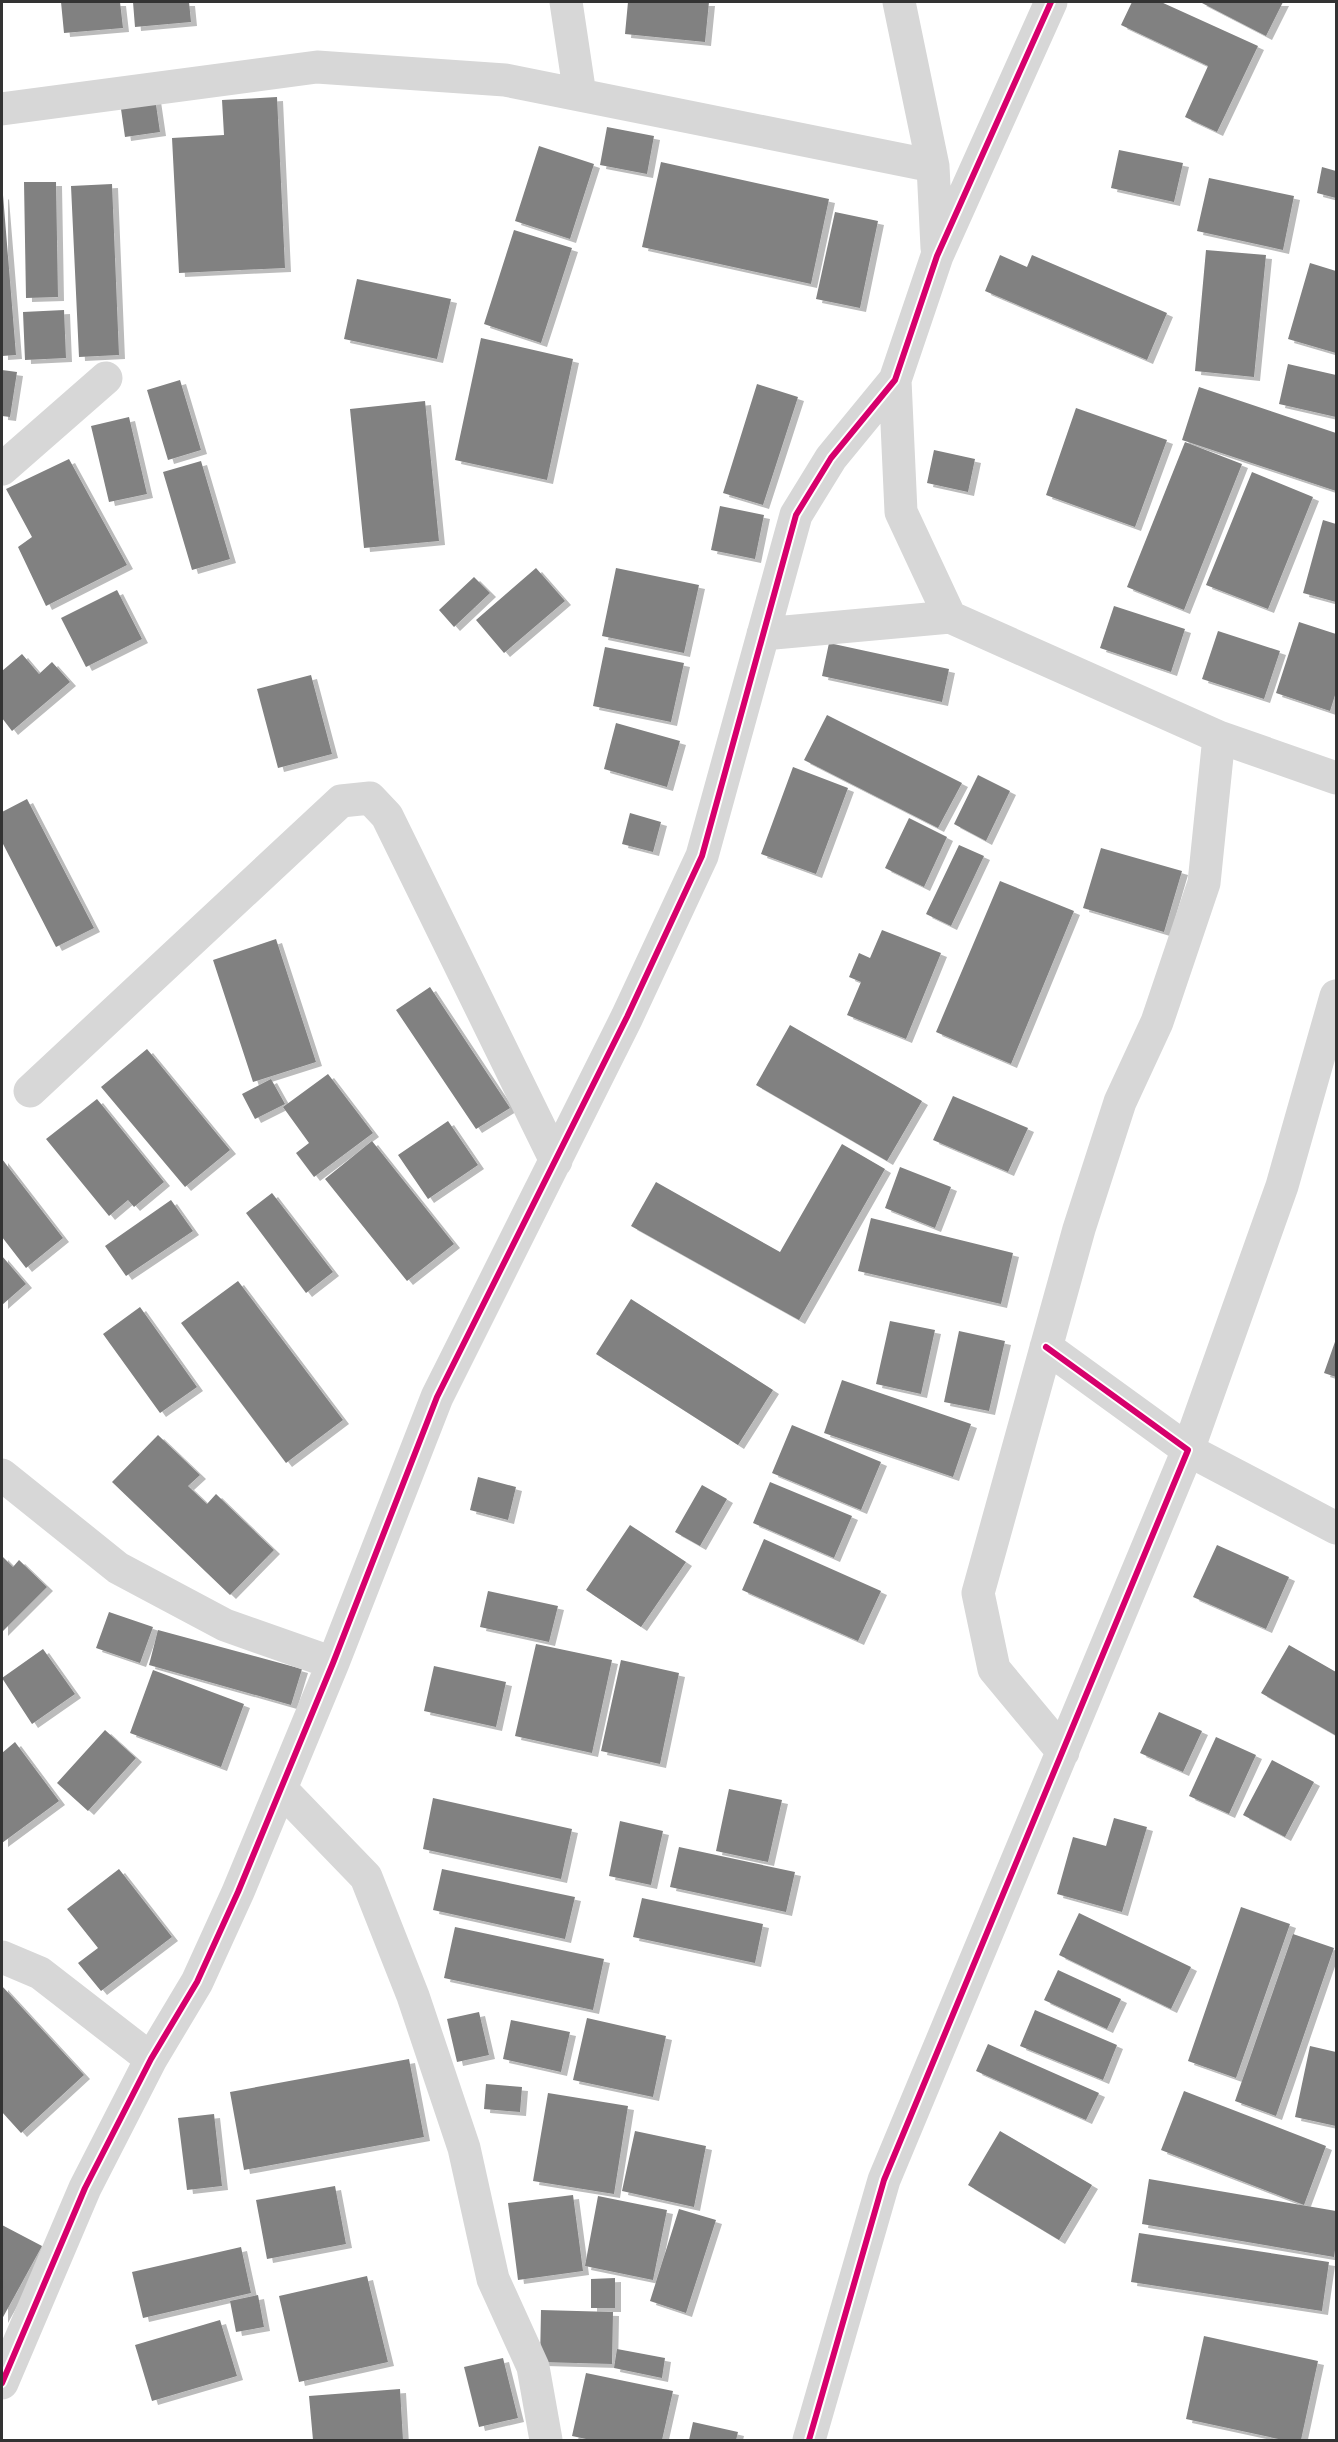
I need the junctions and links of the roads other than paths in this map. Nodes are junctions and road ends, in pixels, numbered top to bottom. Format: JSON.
{"nodes":[{"id":1,"x":567,"y":2,"type":"edge"},
{"id":2,"x":899,"y":2,"type":"edge"},
{"id":3,"x":1051,"y":2,"type":"edge"},
{"id":4,"x":580,"y":95,"type":"junction"},
{"id":5,"x":2,"y":110,"type":"edge"},
{"id":6,"x":933,"y":166,"type":"junction"},
{"id":7,"x":937,"y":256,"type":"junction"},
{"id":8,"x":106,"y":378,"type":"dead end"},
{"id":9,"x":895,"y":380,"type":"junction"},
{"id":10,"x":2,"y":469,"type":"edge"},
{"id":11,"x":950,"y":617,"type":"junction"},
{"id":12,"x":763,"y":634,"type":"junction"},
{"id":13,"x":1219,"y":737,"type":"junction"},
{"id":14,"x":1336,"y":778,"type":"edge"},
{"id":15,"x":1336,"y":996,"type":"edge"},
{"id":16,"x":30,"y":1091,"type":"dead end"},
{"id":17,"x":556,"y":1161,"type":"junction"},
{"id":18,"x":1046,"y":1347,"type":"junction"},
{"id":19,"x":1188,"y":1450,"type":"junction"},
{"id":20,"x":2,"y":1475,"type":"edge"},
{"id":21,"x":1336,"y":1528,"type":"edge"},
{"id":22,"x":333,"y":1663,"type":"junction"},
{"id":23,"x":1063,"y":1752,"type":"junction"},
{"id":24,"x":281,"y":1789,"type":"junction"},
{"id":25,"x":2,"y":1957,"type":"edge"},
{"id":26,"x":151,"y":2059,"type":"junction"},
{"id":27,"x":2,"y":2383,"type":"edge"},
{"id":28,"x":546,"y":2440,"type":"edge"},
{"id":29,"x":809,"y":2440,"type":"edge"}],
"edges":[{"from":1,"to":4,"type":"street"},
{"from":2,"to":6,"type":"street"},
{"from":3,"to":7,"type":"street"},
{"from":4,"to":5,"type":"street"},
{"from":4,"to":6,"type":"street"},
{"from":6,"to":7,"type":"street"},
{"from":7,"to":9,"type":"street"},
{"from":8,"to":10,"type":"street"},
{"from":9,"to":11,"type":"street"},
{"from":9,"to":12,"type":"street"},
{"from":11,"to":12,"type":"street"},
{"from":11,"to":13,"type":"street"},
{"from":12,"to":17,"type":"street"},
{"from":13,"to":14,"type":"street"},
{"from":13,"to":18,"type":"street"},
{"from":15,"to":19,"type":"street"},
{"from":16,"to":17,"type":"street"},
{"from":17,"to":22,"type":"street"},
{"from":18,"to":19,"type":"street"},
{"from":18,"to":23,"type":"street"},
{"from":19,"to":21,"type":"street"},
{"from":19,"to":23,"type":"street"},
{"from":20,"to":22,"type":"street"},
{"from":22,"to":24,"type":"street"},
{"from":23,"to":29,"type":"street"},
{"from":24,"to":26,"type":"street"},
{"from":24,"to":28,"type":"street"},
{"from":25,"to":26,"type":"street"},
{"from":26,"to":27,"type":"street"}]}
